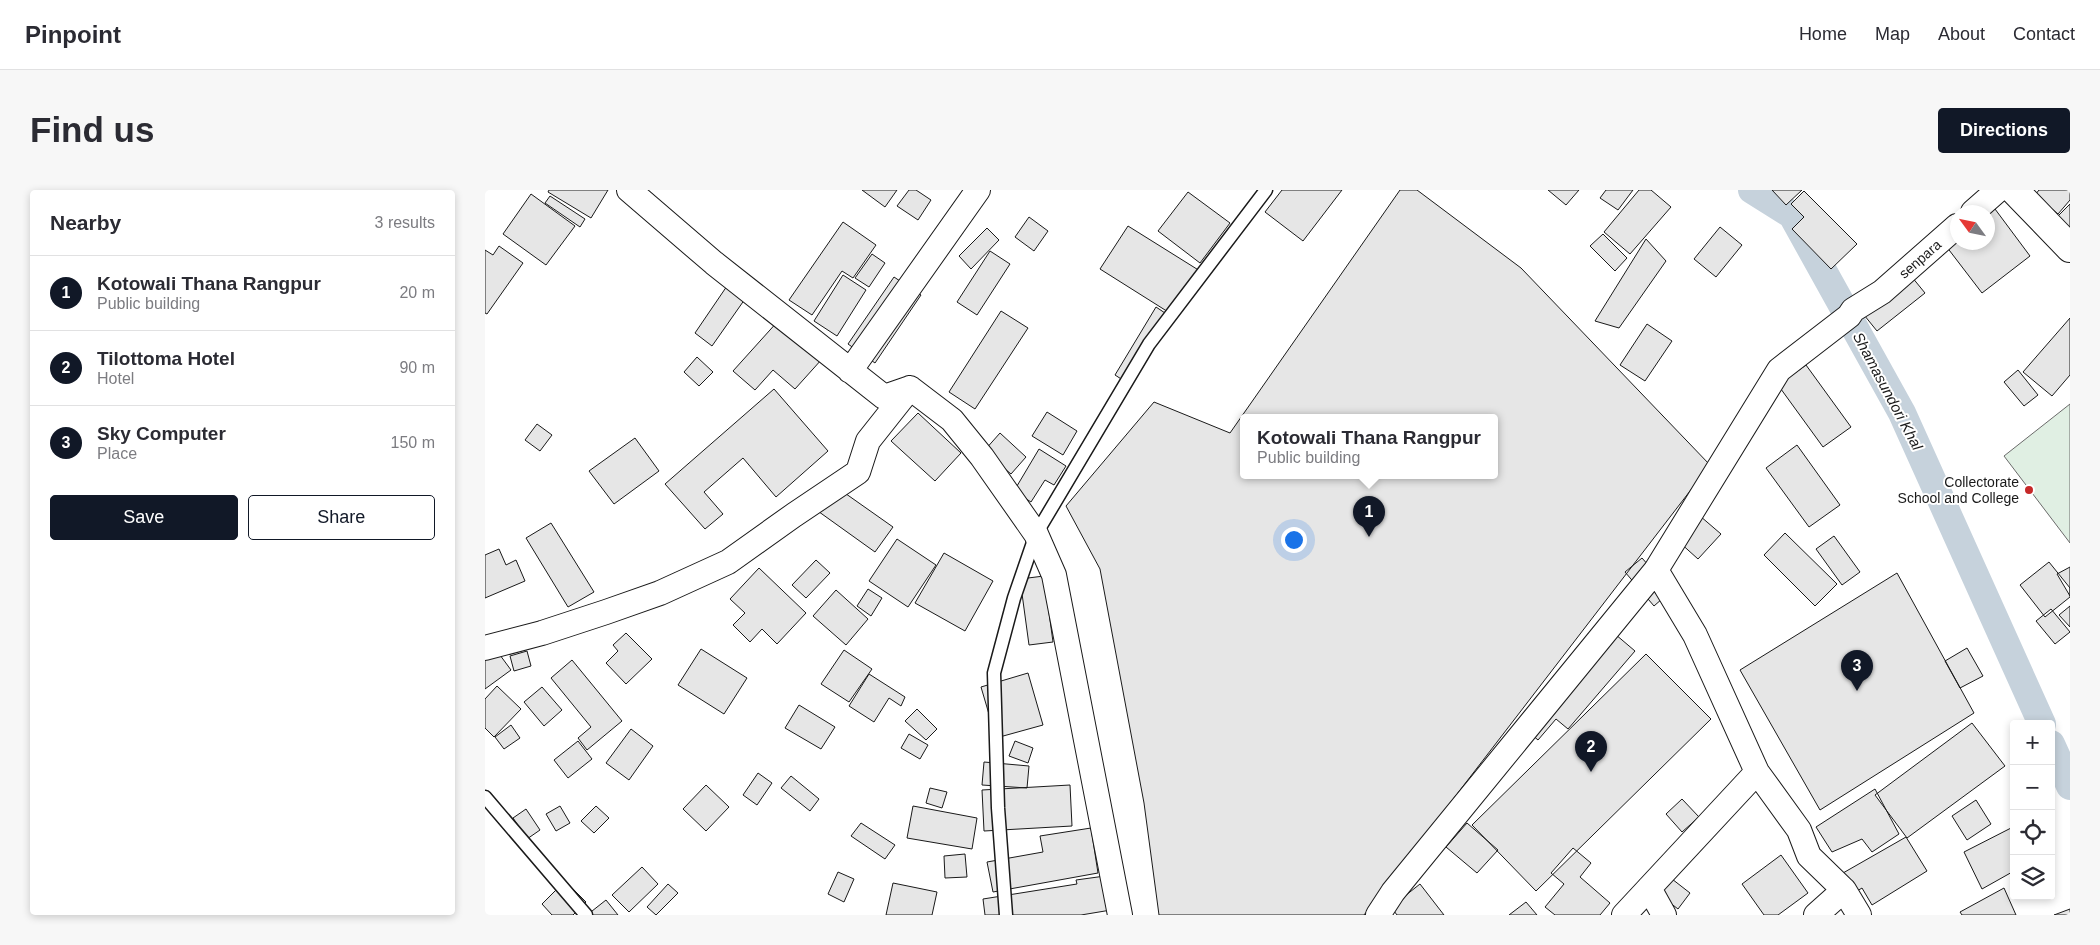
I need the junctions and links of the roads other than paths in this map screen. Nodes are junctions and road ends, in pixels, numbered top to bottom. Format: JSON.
{"nodes":[{"id":1,"x":629,"y":190,"type":"edge"},
{"id":2,"x":978,"y":190,"type":"edge"},
{"id":3,"x":1266,"y":190,"type":"edge"},
{"id":4,"x":1998,"y":190,"type":"edge"},
{"id":5,"x":2014,"y":190,"type":"edge"},
{"id":6,"x":1981,"y":205,"type":"edge"},
{"id":7,"x":1950,"y":232,"type":"edge"},
{"id":8,"x":2070,"y":248,"type":"edge"},
{"id":9,"x":850,"y":371,"type":"junction"},
{"id":10,"x":910,"y":388,"type":"junction"},
{"id":11,"x":1037,"y":534,"type":"junction"},
{"id":12,"x":1656,"y":570,"type":"junction"},
{"id":13,"x":485,"y":648,"type":"edge"},
{"id":14,"x":1757,"y":772,"type":"junction"},
{"id":15,"x":485,"y":797,"type":"edge"},
{"id":16,"x":1649,"y":888,"type":"junction"},
{"id":17,"x":1844,"y":890,"type":"junction"},
{"id":18,"x":586,"y":915,"type":"edge"},
{"id":19,"x":1006,"y":915,"type":"edge"},
{"id":20,"x":1120,"y":915,"type":"edge"},
{"id":21,"x":1378,"y":915,"type":"edge"},
{"id":22,"x":1624,"y":915,"type":"edge"},
{"id":23,"x":1664,"y":915,"type":"edge"},
{"id":24,"x":1816,"y":915,"type":"edge"},
{"id":25,"x":1859,"y":915,"type":"edge"}],
"edges":[{"from":1,"to":9,"type":"street"},
{"from":2,"to":9,"type":"street"},
{"from":3,"to":11,"type":"lane"},
{"from":4,"to":6,"type":"street"},
{"from":5,"to":8,"type":"street"},
{"from":7,"to":12,"type":"street","name":"senpara"},
{"from":9,"to":10,"type":"street"},
{"from":10,"to":11,"type":"street"},
{"from":10,"to":13,"type":"street"},
{"from":11,"to":19,"type":"lane"},
{"from":11,"to":20,"type":"street"},
{"from":12,"to":14,"type":"street"},
{"from":12,"to":21,"type":"street","name":"senpara"},
{"from":14,"to":16,"type":"street"},
{"from":14,"to":17,"type":"street"},
{"from":15,"to":18,"type":"lane"},
{"from":16,"to":22,"type":"street"},
{"from":16,"to":23,"type":"street"},
{"from":17,"to":24,"type":"street"},
{"from":17,"to":25,"type":"street"}]}
